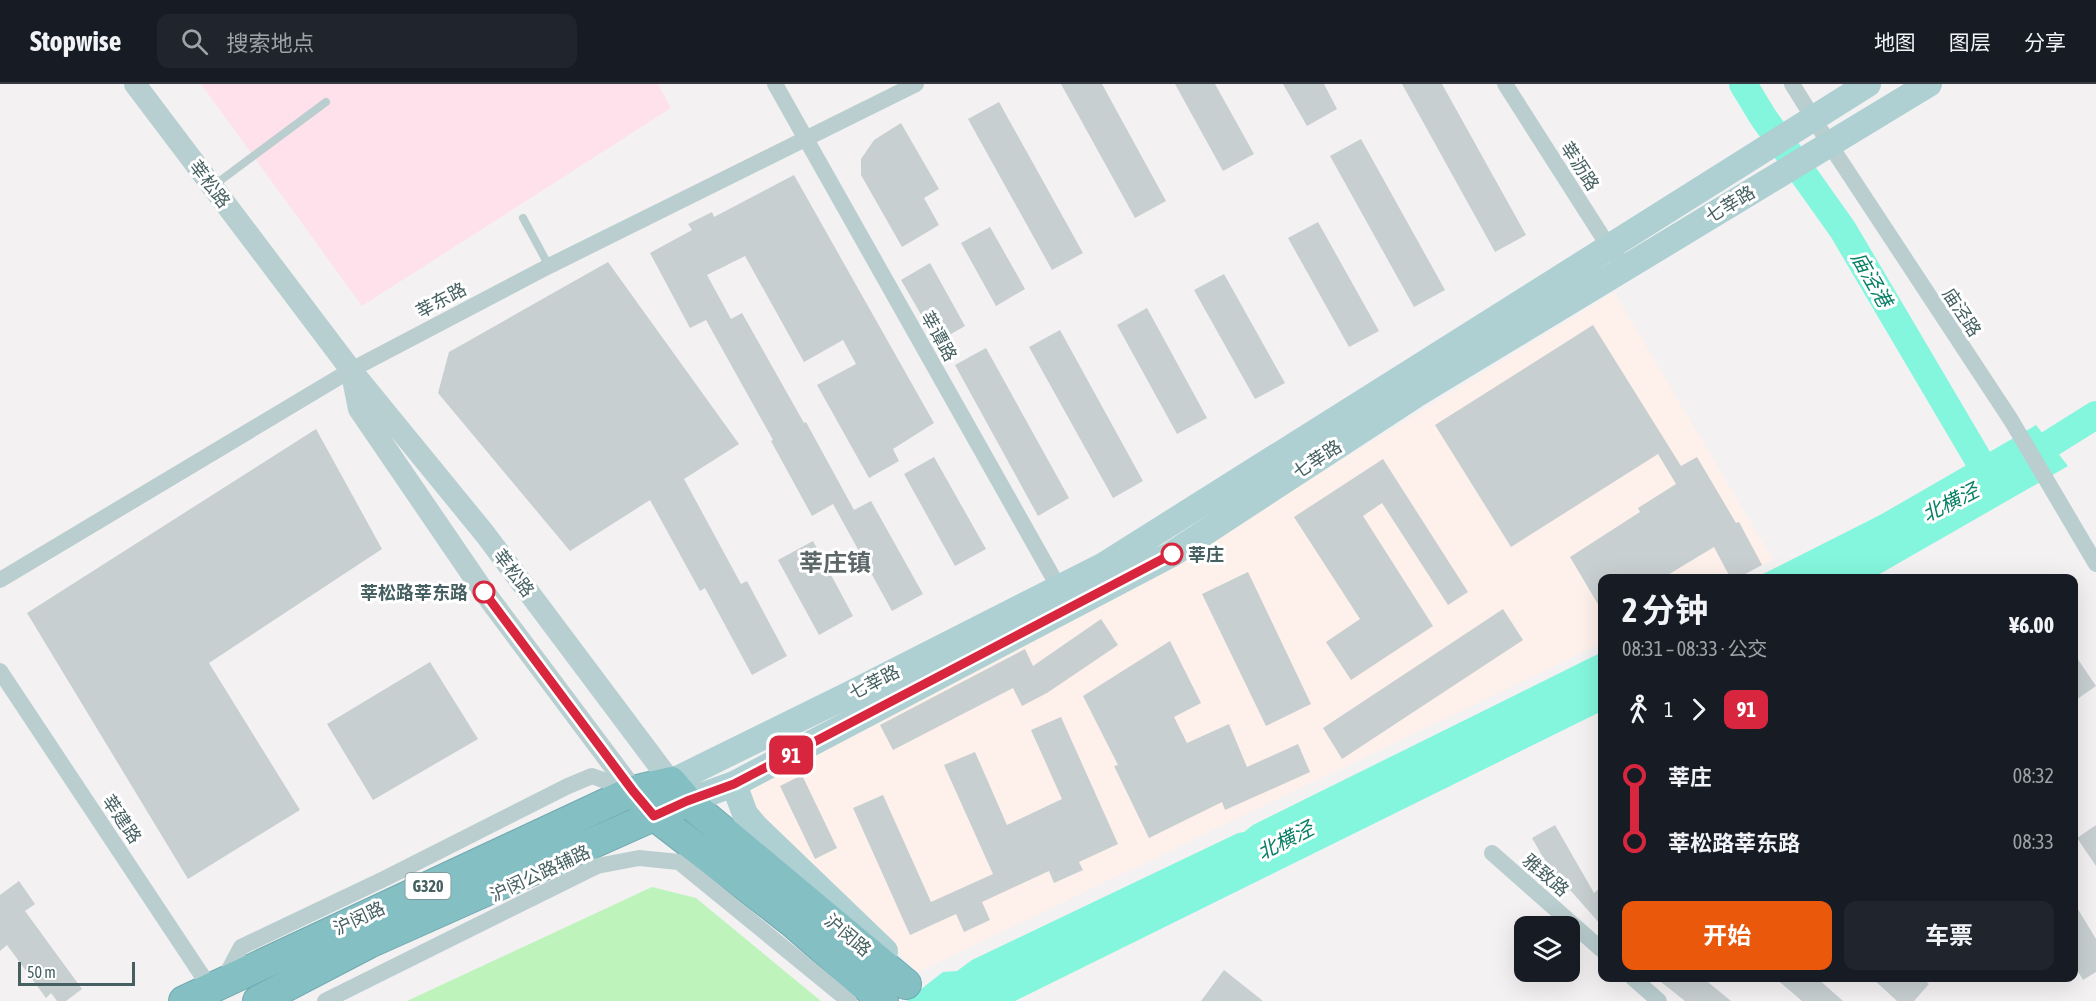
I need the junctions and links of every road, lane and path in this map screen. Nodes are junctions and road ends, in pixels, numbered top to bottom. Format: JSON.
{"nodes":[{"id":1,"x":135,"y":84,"type":"edge"},
{"id":2,"x":774,"y":84,"type":"edge"},
{"id":3,"x":916,"y":84,"type":"edge"},
{"id":4,"x":1504,"y":84,"type":"edge"},
{"id":5,"x":1792,"y":84,"type":"edge"},
{"id":6,"x":1868,"y":84,"type":"edge"},
{"id":7,"x":1929,"y":84,"type":"edge"},
{"id":8,"x":326,"y":102,"type":"dead end"},
{"id":9,"x":1804,"y":124,"type":"junction"},
{"id":10,"x":806,"y":139,"type":"junction"},
{"id":11,"x":1821,"y":150,"type":"junction"},
{"id":12,"x":212,"y":186,"type":"junction"},
{"id":13,"x":523,"y":218,"type":"dead end"},
{"id":14,"x":1609,"y":247,"type":"junction"},
{"id":15,"x":549,"y":266,"type":"junction"},
{"id":16,"x":1625,"y":268,"type":"junction"},
{"id":17,"x":351,"y":369,"type":"junction"},
{"id":18,"x":2096,"y":564,"type":"edge"},
{"id":19,"x":0,"y":580,"type":"edge"},
{"id":20,"x":1064,"y":597,"type":"junction"},
{"id":21,"x":0,"y":671,"type":"edge"},
{"id":22,"x":734,"y":784,"type":"junction"},
{"id":23,"x":633,"y":791,"type":"junction"},
{"id":24,"x":679,"y":791,"type":"junction"},
{"id":25,"x":654,"y":816,"type":"junction"},
{"id":26,"x":1492,"y":853,"type":"dead end"},
{"id":27,"x":1598,"y":946,"type":"edge"},
{"id":28,"x":1638,"y":982,"type":"edge"},
{"id":29,"x":209,"y":993,"type":"edge"},
{"id":30,"x":908,"y":994,"type":"edge"},
{"id":31,"x":258,"y":1001,"type":"edge"},
{"id":32,"x":326,"y":1001,"type":"edge"},
{"id":33,"x":849,"y":1001,"type":"edge"},
{"id":34,"x":1659,"y":1001,"type":"edge"}],
"edges":[{"from":1,"to":12,"type":"main road","name":"莘松路"},
{"from":2,"to":10,"type":"street","name":"莘谭路"},
{"from":3,"to":10,"type":"street","name":"莘东路"},
{"from":4,"to":14,"type":"street","name":"莘沥路"},
{"from":5,"to":9,"type":"street","name":"庙泾路"},
{"from":6,"to":9,"type":"main road","name":"七莘路"},
{"from":7,"to":11,"type":"main road","name":"七莘路"},
{"from":8,"to":12,"type":"lane"},
{"from":9,"to":11,"type":"street","name":"庙泾路"},
{"from":9,"to":14,"type":"main road","name":"七莘路"},
{"from":10,"to":15,"type":"street","name":"莘东路"},
{"from":10,"to":20,"type":"street","name":"莘谭路"},
{"from":11,"to":16,"type":"main road","name":"七莘路"},
{"from":11,"to":18,"type":"street","name":"庙泾路"},
{"from":12,"to":17,"type":"main road","name":"莘松路"},
{"from":13,"to":15,"type":"lane"},
{"from":14,"to":16,"type":"street","name":"莘沥路"},
{"from":14,"to":20,"type":"main road","name":"七莘路"},
{"from":15,"to":17,"type":"street","name":"莘东路"},
{"from":16,"to":20,"type":"main road","name":"七莘路"},
{"from":17,"to":19,"type":"street","name":"莘东路"},
{"from":17,"to":23,"type":"main road","name":"莘松路"},
{"from":17,"to":24,"type":"main road","name":"莘松路"},
{"from":20,"to":22,"type":"main road","name":"七莘路"},
{"from":20,"to":24,"type":"main road","name":"七莘路"},
{"from":21,"to":29,"type":"street","name":"莘建路"},
{"from":22,"to":24,"type":"main road","name":"七莘路"},
{"from":22,"to":30,"type":"main road"},
{"from":23,"to":24,"type":"highway","name":"沪闵路","number":"G320"},
{"from":23,"to":25,"type":"highway","name":"沪闵路"},
{"from":23,"to":29,"type":"highway","name":"沪闵路","number":"G320"},
{"from":24,"to":25,"type":"highway","name":"沪闵路","number":"G320"},
{"from":24,"to":30,"type":"highway","name":"沪闵路"},
{"from":25,"to":30,"type":"highway","name":"沪闵路"},
{"from":25,"to":31,"type":"highway","name":"沪闵路","number":"G320"},
{"from":26,"to":27,"type":"street","name":"雅致路"},
{"from":28,"to":34,"type":"street"},
{"from":32,"to":33,"type":"street","name":"沪闵公路辅路"}]}
